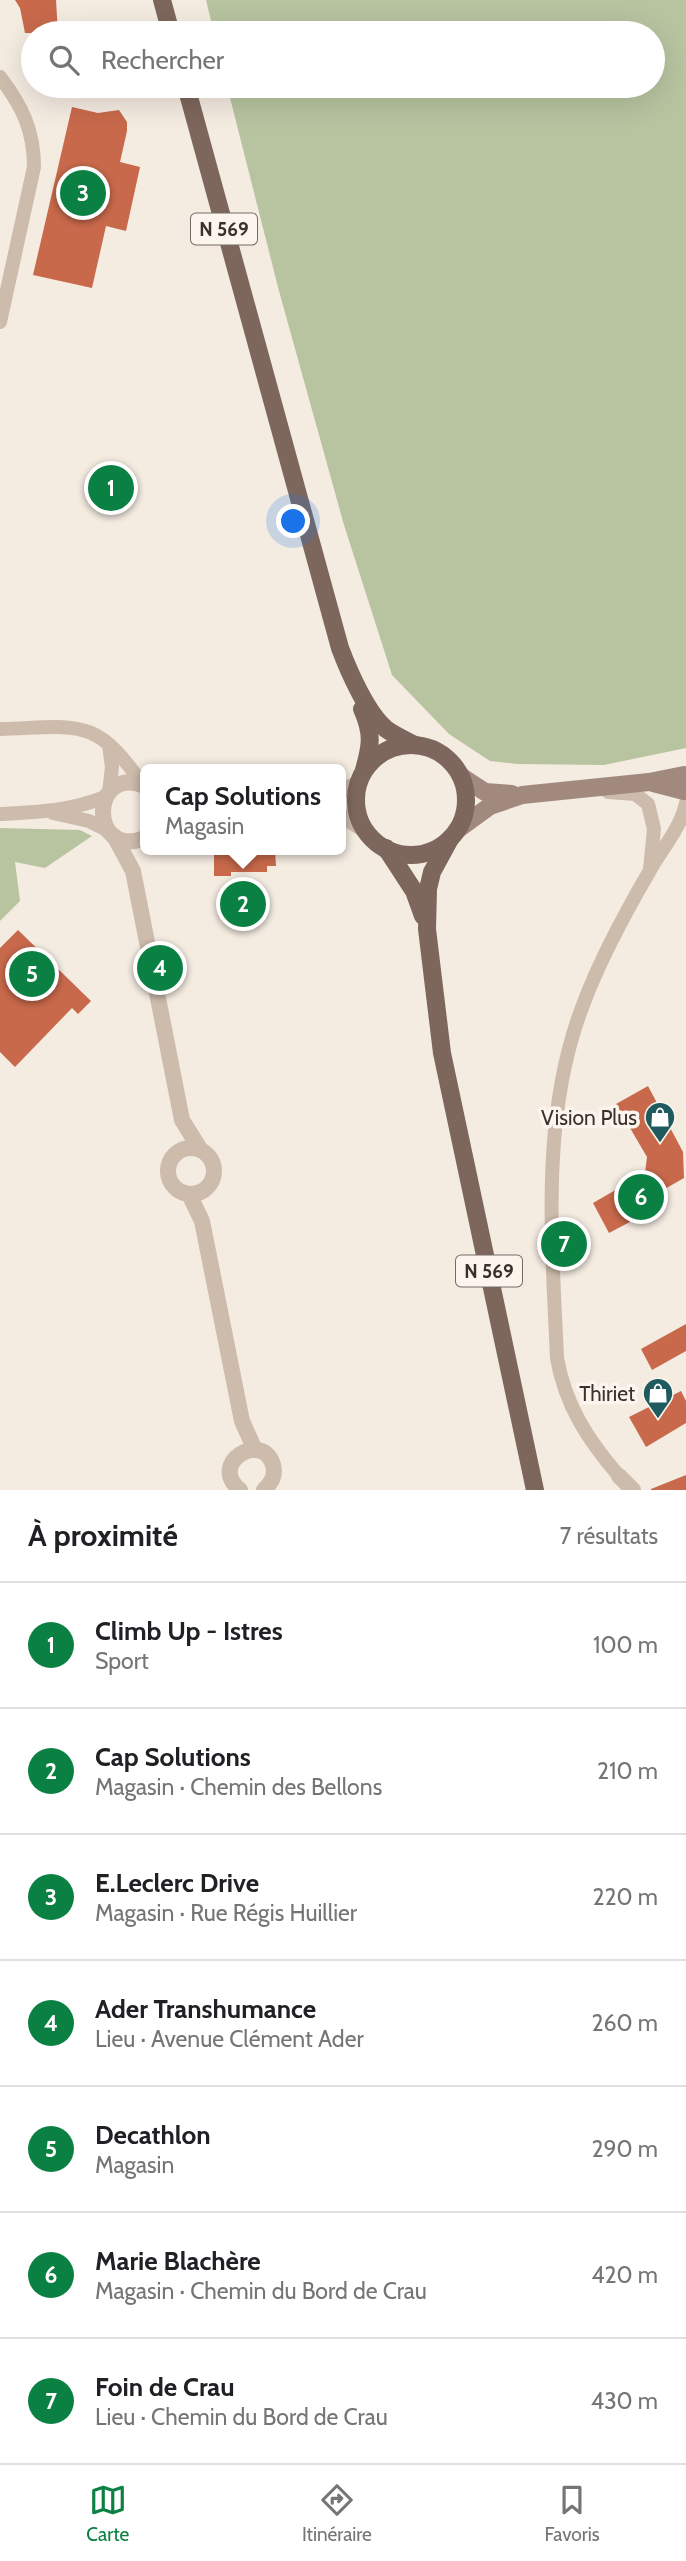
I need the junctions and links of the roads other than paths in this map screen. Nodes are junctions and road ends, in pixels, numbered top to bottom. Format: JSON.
{"nodes":[{"id":1,"x":162,"y":0,"type":"edge"},
{"id":2,"x":168,"y":21,"type":"edge"},
{"id":3,"x":0,"y":77,"type":"edge"},
{"id":4,"x":189,"y":98,"type":"edge"},
{"id":5,"x":0,"y":322,"type":"edge"},
{"id":6,"x":353,"y":680,"type":"junction"},
{"id":7,"x":0,"y":729,"type":"edge"},
{"id":8,"x":109,"y":745,"type":"junction"},
{"id":9,"x":415,"y":745,"type":"junction"},
{"id":10,"x":462,"y":777,"type":"junction"},
{"id":11,"x":361,"y":778,"type":"junction"},
{"id":12,"x":140,"y":780,"type":"edge"},
{"id":13,"x":140,"y":785,"type":"edge"},
{"id":14,"x":346,"y":788,"type":"edge"},
{"id":15,"x":685,"y":788,"type":"edge"},
{"id":16,"x":579,"y":789,"type":"junction"},
{"id":17,"x":107,"y":795,"type":"junction"},
{"id":18,"x":522,"y":795,"type":"junction"},
{"id":19,"x":48,"y":812,"type":"junction"},
{"id":20,"x":0,"y":814,"type":"edge"},
{"id":21,"x":346,"y":818,"type":"edge"},
{"id":22,"x":681,"y":826,"type":"edge"},
{"id":23,"x":366,"y":831,"type":"junction"},
{"id":24,"x":111,"y":833,"type":"junction"},
{"id":25,"x":454,"y":834,"type":"junction"},
{"id":26,"x":140,"y":839,"type":"edge"},
{"id":27,"x":386,"y":848,"type":"junction"},
{"id":28,"x":140,"y":852,"type":"edge"},
{"id":29,"x":650,"y":869,"type":"junction"},
{"id":30,"x":133,"y":871,"type":"junction"},
{"id":31,"x":427,"y":929,"type":"junction"},
{"id":32,"x":182,"y":1120,"type":"junction"},
{"id":33,"x":200,"y":1149,"type":"junction"},
{"id":34,"x":174,"y":1156,"type":"junction"},
{"id":35,"x":206,"y":1189,"type":"junction"},
{"id":36,"x":189,"y":1194,"type":"junction"},
{"id":37,"x":202,"y":1221,"type":"junction"},
{"id":38,"x":247,"y":1452,"type":"junction"},
{"id":39,"x":622,"y":1483,"type":"edge"},
{"id":40,"x":266,"y":1489,"type":"edge"},
{"id":41,"x":240,"y":1490,"type":"edge"},
{"id":42,"x":535,"y":1490,"type":"edge"},
{"id":43,"x":633,"y":1490,"type":"edge"}],
"edges":[{"from":1,"to":2,"type":"main road"},
{"from":3,"to":5,"type":"street"},
{"from":4,"to":6,"type":"main road","number":"N 569"},
{"from":6,"to":9,"type":"main road","number":"N 569"},
{"from":6,"to":11,"type":"main road","number":"N 569"},
{"from":7,"to":8,"type":"street"},
{"from":8,"to":12,"type":"street"},
{"from":8,"to":17,"type":"street"},
{"from":9,"to":10,"type":"main road"},
{"from":9,"to":11,"type":"main road"},
{"from":10,"to":18,"type":"main road"},
{"from":10,"to":25,"type":"main road"},
{"from":11,"to":14,"type":"street"},
{"from":11,"to":23,"type":"main road"},
{"from":13,"to":17,"type":"street"},
{"from":15,"to":16,"type":"main road"},
{"from":15,"to":22,"type":"street"},
{"from":16,"to":18,"type":"main road"},
{"from":16,"to":29,"type":"street"},
{"from":17,"to":19,"type":"street"},
{"from":17,"to":24,"type":"street"},
{"from":18,"to":25,"type":"main road"},
{"from":19,"to":20,"type":"street"},
{"from":19,"to":24,"type":"street"},
{"from":21,"to":23,"type":"street"},
{"from":22,"to":29,"type":"street"},
{"from":23,"to":27,"type":"main road"},
{"from":24,"to":26,"type":"street"},
{"from":24,"to":30,"type":"street"},
{"from":25,"to":27,"type":"main road"},
{"from":25,"to":31,"type":"main road","number":"N 569"},
{"from":27,"to":31,"type":"main road","number":"N 569"},
{"from":28,"to":30,"type":"street"},
{"from":29,"to":39,"type":"street"},
{"from":30,"to":32,"type":"street"},
{"from":31,"to":42,"type":"main road","number":"N 569"},
{"from":32,"to":33,"type":"street"},
{"from":32,"to":34,"type":"street"},
{"from":33,"to":34,"type":"street"},
{"from":33,"to":35,"type":"street"},
{"from":34,"to":36,"type":"street"},
{"from":35,"to":36,"type":"street"},
{"from":35,"to":37,"type":"street"},
{"from":36,"to":37,"type":"street"},
{"from":37,"to":38,"type":"street"},
{"from":38,"to":40,"type":"street"},
{"from":38,"to":41,"type":"street"},
{"from":39,"to":43,"type":"street"}]}
